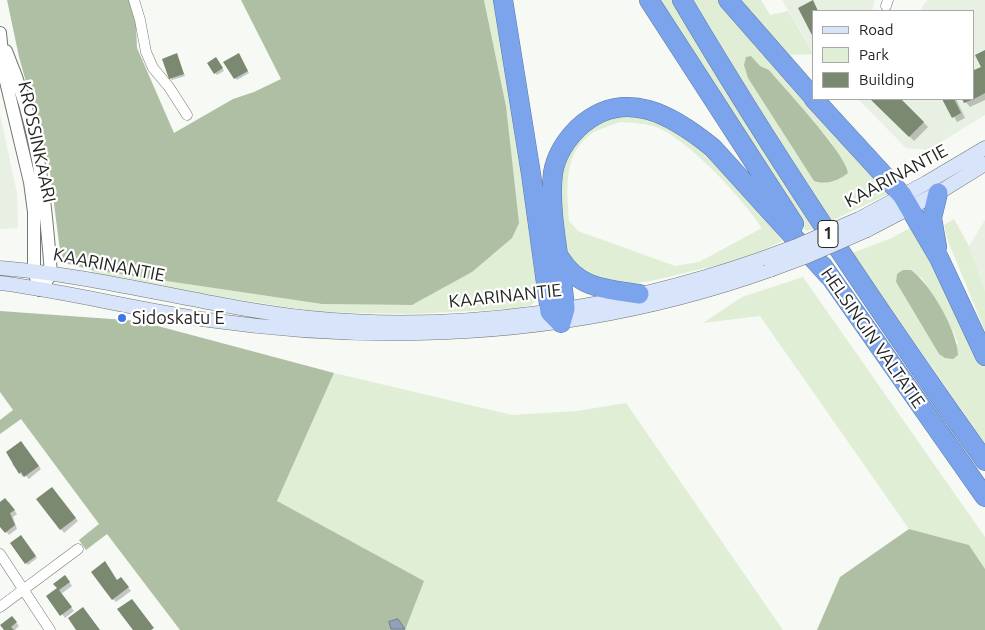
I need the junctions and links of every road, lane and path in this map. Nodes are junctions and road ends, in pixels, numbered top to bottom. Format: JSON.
{"nodes":[{"id":1,"x":134,"y":0,"type":"edge"},
{"id":2,"x":503,"y":0,"type":"edge"},
{"id":3,"x":650,"y":0,"type":"edge"},
{"id":4,"x":682,"y":0,"type":"edge"},
{"id":5,"x":728,"y":0,"type":"edge"},
{"id":6,"x":1,"y":36,"type":"edge"},
{"id":7,"x":812,"y":96,"type":"edge"},
{"id":8,"x":816,"y":100,"type":"edge"},
{"id":9,"x":187,"y":115,"type":"dead end"},
{"id":10,"x":985,"y":148,"type":"edge"},
{"id":11,"x":985,"y":164,"type":"edge"},
{"id":12,"x":938,"y":193,"type":"junction"},
{"id":13,"x":906,"y":202,"type":"junction"},
{"id":14,"x":560,"y":258,"type":"junction"},
{"id":15,"x":938,"y":258,"type":"junction"},
{"id":16,"x":765,"y":264,"type":"junction"},
{"id":17,"x":0,"y":268,"type":"edge"},
{"id":18,"x":34,"y":271,"type":"junction"},
{"id":19,"x":51,"y":274,"type":"junction"},
{"id":20,"x":829,"y":276,"type":"junction"},
{"id":21,"x":0,"y":283,"type":"edge"},
{"id":22,"x":40,"y":290,"type":"junction"},
{"id":23,"x":639,"y":294,"type":"junction"},
{"id":24,"x":559,"y":315,"type":"junction"},
{"id":25,"x":985,"y":356,"type":"edge"},
{"id":26,"x":985,"y":461,"type":"edge"},
{"id":27,"x":985,"y":498,"type":"edge"},
{"id":28,"x":78,"y":549,"type":"dead end"},
{"id":29,"x":0,"y":554,"type":"edge"},
{"id":30,"x":24,"y":589,"type":"junction"},
{"id":31,"x":0,"y":607,"type":"edge"},
{"id":32,"x":50,"y":630,"type":"edge"}],
"edges":[{"from":1,"to":9,"type":"street"},
{"from":2,"to":24,"type":"highway"},
{"from":3,"to":20,"type":"highway","name":"HELSINGIN VALTATIE","number":"1"},
{"from":4,"to":26,"type":"highway","name":"HELSINGIN VALTATIE","number":"1"},
{"from":5,"to":7,"type":"highway"},
{"from":6,"to":18,"type":"street","name":"KROSSINKAARI"},
{"from":6,"to":19,"type":"street","name":"KROSSINKAARI"},
{"from":8,"to":13,"type":"highway"},
{"from":10,"to":13,"type":"main road","name":"KAARINANTIE"},
{"from":11,"to":12,"type":"main road","name":"KAARINANTIE"},
{"from":12,"to":13,"type":"main road","name":"KAARINANTIE"},
{"from":12,"to":15,"type":"highway"},
{"from":13,"to":15,"type":"highway"},
{"from":13,"to":16,"type":"main road","name":"KAARINANTIE","bridge":true},
{"from":14,"to":20,"type":"highway"},
{"from":14,"to":23,"type":"highway"},
{"from":14,"to":24,"type":"highway"},
{"from":15,"to":25,"type":"highway"},
{"from":16,"to":23,"type":"main road","name":"KAARINANTIE"},
{"from":16,"to":24,"type":"main road","name":"KAARINANTIE"},
{"from":17,"to":18,"type":"main road","name":"KAARINANTIE"},
{"from":18,"to":19,"type":"main road","name":"KAARINANTIE"},
{"from":18,"to":22,"type":"street","name":"KROSSINKAARI"},
{"from":19,"to":22,"type":"street"},
{"from":19,"to":24,"type":"main road","name":"KAARINANTIE"},
{"from":20,"to":27,"type":"highway","name":"HELSINGIN VALTATIE","number":"1"},
{"from":21,"to":22,"type":"main road","name":"KAARINANTIE"},
{"from":22,"to":24,"type":"main road","name":"KAARINANTIE"},
{"from":23,"to":24,"type":"main road","name":"KAARINANTIE"},
{"from":28,"to":30,"type":"street"},
{"from":29,"to":30,"type":"street"},
{"from":30,"to":31,"type":"street"},
{"from":30,"to":32,"type":"street"}]}
